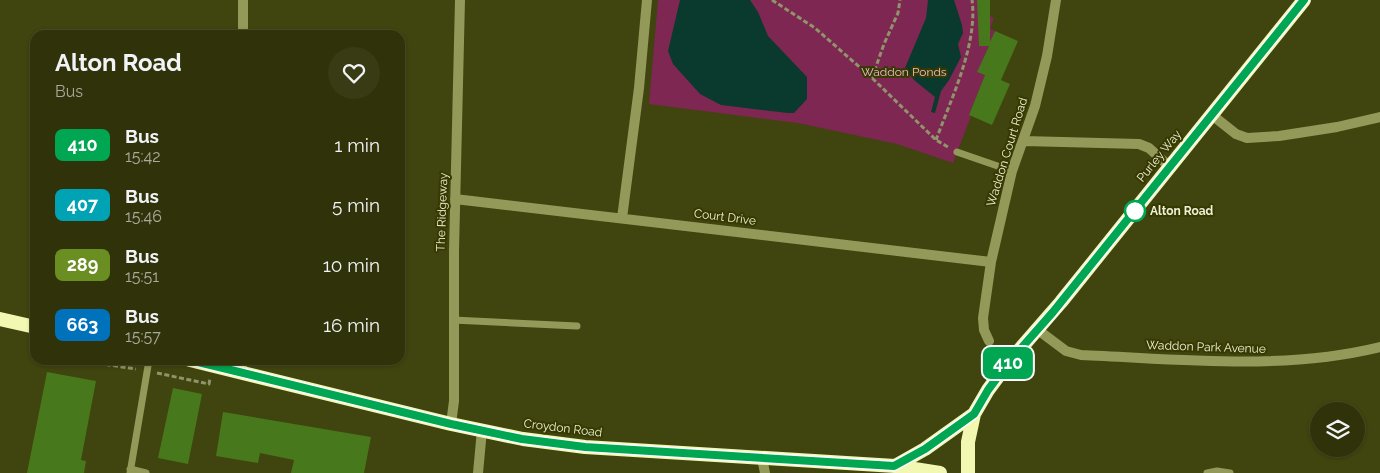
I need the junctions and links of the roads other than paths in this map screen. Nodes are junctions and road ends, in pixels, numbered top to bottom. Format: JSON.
{"nodes":[{"id":1,"x":243,"y":0,"type":"edge"},
{"id":2,"x":460,"y":0,"type":"edge"},
{"id":3,"x":647,"y":0,"type":"edge"},
{"id":4,"x":1056,"y":0,"type":"edge"},
{"id":5,"x":1304,"y":0,"type":"edge"},
{"id":6,"x":243,"y":30,"type":"edge"},
{"id":7,"x":1212,"y":115,"type":"junction"},
{"id":8,"x":1380,"y":117,"type":"edge"},
{"id":9,"x":1024,"y":141,"type":"junction"},
{"id":10,"x":958,"y":152,"type":"road end"},
{"id":11,"x":1170,"y":167,"type":"junction"},
{"id":12,"x":1012,"y":171,"type":"junction"},
{"id":13,"x":455,"y":199,"type":"junction"},
{"id":14,"x":622,"y":218,"type":"junction"},
{"id":15,"x":991,"y":262,"type":"junction"},
{"id":16,"x":0,"y":319,"type":"edge"},
{"id":17,"x":453,"y":320,"type":"junction"},
{"id":18,"x":30,"y":325,"type":"edge"},
{"id":19,"x":577,"y":326,"type":"dead end"},
{"id":20,"x":1038,"y":330,"type":"junction"},
{"id":21,"x":989,"y":341,"type":"dead end"},
{"id":22,"x":1380,"y":347,"type":"edge"},
{"id":23,"x":148,"y":365,"type":"edge"},
{"id":24,"x":242,"y":366,"type":"edge"},
{"id":25,"x":974,"y":414,"type":"junction"},
{"id":26,"x":451,"y":424,"type":"junction"},
{"id":27,"x":482,"y":430,"type":"junction"},
{"id":28,"x":762,"y":458,"type":"junction"},
{"id":29,"x":894,"y":469,"type":"edge"},
{"id":30,"x":130,"y":471,"type":"edge"},
{"id":31,"x":146,"y":473,"type":"edge"},
{"id":32,"x":478,"y":473,"type":"edge"},
{"id":33,"x":765,"y":473,"type":"edge"},
{"id":34,"x":940,"y":473,"type":"edge"},
{"id":35,"x":968,"y":473,"type":"edge"},
{"id":36,"x":1207,"y":473,"type":"edge"},
{"id":37,"x":1230,"y":473,"type":"edge"}],
"edges":[{"from":1,"to":6,"type":"street"},
{"from":2,"to":13,"type":"street","name":"The Ridgeway"},
{"from":3,"to":14,"type":"street"},
{"from":4,"to":9,"type":"street","name":"Waddon Court Road"},
{"from":5,"to":7,"type":"highway","name":"Purley Way"},
{"from":7,"to":8,"type":"street"},
{"from":7,"to":11,"type":"highway","name":"Purley Way"},
{"from":9,"to":11,"type":"street"},
{"from":9,"to":12,"type":"street","name":"Waddon Court Road"},
{"from":10,"to":12,"type":"lane"},
{"from":11,"to":20,"type":"highway","name":"Purley Way"},
{"from":12,"to":15,"type":"street","name":"Waddon Court Road"},
{"from":13,"to":14,"type":"street","name":"Court Drive"},
{"from":13,"to":17,"type":"street","name":"The Ridgeway"},
{"from":14,"to":15,"type":"street","name":"Court Drive"},
{"from":15,"to":21,"type":"street","name":"Waddon Court Road"},
{"from":16,"to":18,"type":"highway"},
{"from":17,"to":19,"type":"lane"},
{"from":17,"to":26,"type":"street","name":"The Ridgeway"},
{"from":20,"to":22,"type":"street","name":"Waddon Park Avenue"},
{"from":20,"to":25,"type":"highway","name":"Purley Way"},
{"from":23,"to":30,"type":"lane"},
{"from":24,"to":26,"type":"highway","name":"Croydon Road"},
{"from":25,"to":29,"type":"highway"},
{"from":25,"to":35,"type":"highway"},
{"from":26,"to":27,"type":"highway","name":"Croydon Road"},
{"from":27,"to":28,"type":"highway","name":"Croydon Road"},
{"from":27,"to":32,"type":"street"},
{"from":28,"to":29,"type":"highway","name":"Croydon Road"},
{"from":28,"to":33,"type":"street"},
{"from":29,"to":34,"type":"highway","name":"Croydon Road"},
{"from":30,"to":31,"type":"lane"},
{"from":36,"to":37,"type":"lane"}]}
